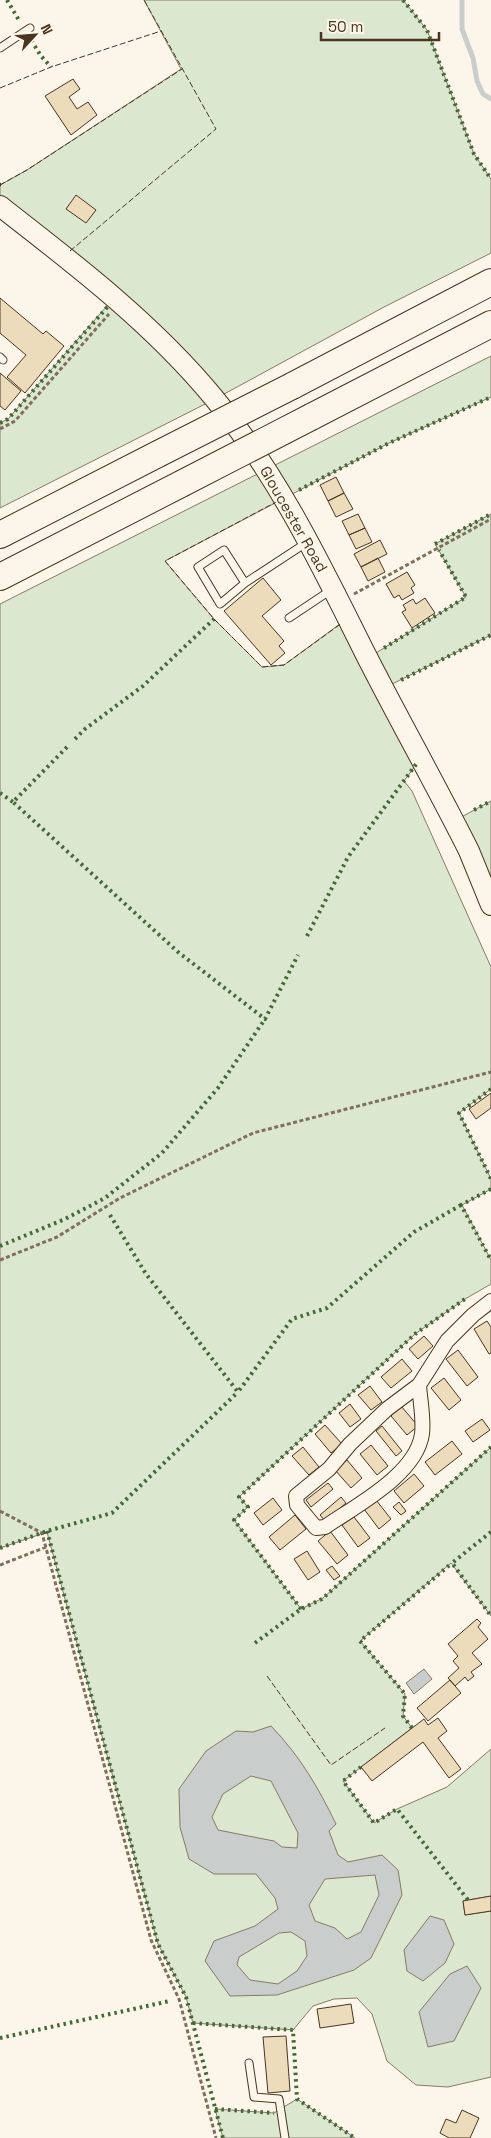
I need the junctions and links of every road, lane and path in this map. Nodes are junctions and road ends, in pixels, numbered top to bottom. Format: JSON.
{"nodes":[{"id":1,"x":30,"y":28,"type":"dead end"},
{"id":2,"x":0,"y":48,"type":"edge"},
{"id":3,"x":0,"y":206,"type":"edge"},
{"id":4,"x":491,"y":282,"type":"edge"},
{"id":5,"x":119,"y":302,"type":"junction"},
{"id":6,"x":491,"y":324,"type":"edge"},
{"id":7,"x":0,"y":429,"type":"edge"},
{"id":8,"x":491,"y":519,"type":"edge"},
{"id":9,"x":0,"y":535,"type":"edge"},
{"id":10,"x":308,"y":541,"type":"junction"},
{"id":11,"x":0,"y":577,"type":"edge"},
{"id":12,"x":245,"y":583,"type":"junction"},
{"id":13,"x":337,"y":595,"type":"junction"},
{"id":14,"x":290,"y":618,"type":"dead end"},
{"id":15,"x":491,"y":905,"type":"edge"},
{"id":16,"x":491,"y":1072,"type":"edge"},
{"id":17,"x":0,"y":1260,"type":"edge"},
{"id":18,"x":491,"y":1301,"type":"edge"},
{"id":19,"x":419,"y":1385,"type":"junction"},
{"id":20,"x":0,"y":1511,"type":"edge"},
{"id":21,"x":46,"y":1548,"type":"junction"},
{"id":22,"x":0,"y":1565,"type":"edge"},
{"id":23,"x":249,"y":2063,"type":"dead end"},
{"id":24,"x":216,"y":2138,"type":"edge"},
{"id":25,"x":286,"y":2138,"type":"edge"}],
"edges":[{"from":1,"to":2,"type":"lane"},
{"from":3,"to":5,"type":"main road","name":"Gloucester Road"},
{"from":4,"to":9,"type":"highway","bridge":true},
{"from":5,"to":7,"type":"path"},
{"from":5,"to":10,"type":"main road","name":"Gloucester Road"},
{"from":6,"to":11,"type":"highway","bridge":true},
{"from":8,"to":13,"type":"path"},
{"from":10,"to":12,"type":"lane"},
{"from":10,"to":13,"type":"main road","name":"Gloucester Road"},
{"from":12,"to":12,"type":"lane"},
{"from":13,"to":14,"type":"lane"},
{"from":13,"to":15,"type":"main road","name":"Gloucester Road"},
{"from":16,"to":17,"type":"path"},
{"from":18,"to":19,"type":"street"},
{"from":19,"to":19,"type":"street"},
{"from":20,"to":21,"type":"path"},
{"from":21,"to":22,"type":"path"},
{"from":21,"to":24,"type":"path"},
{"from":23,"to":25,"type":"lane"}]}
